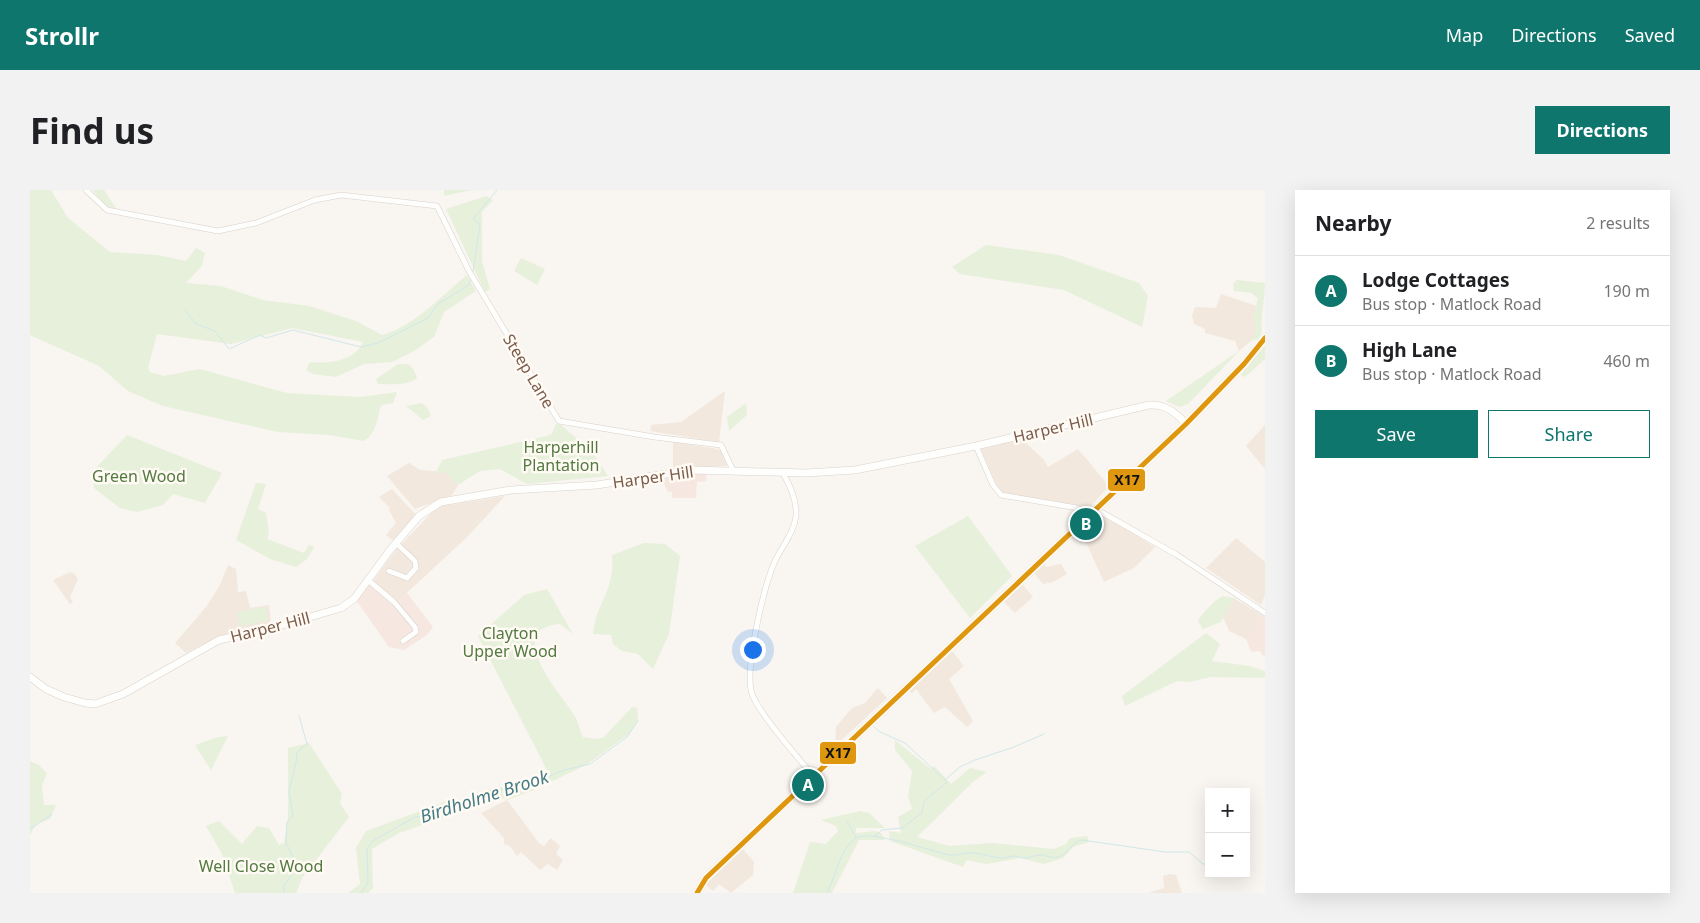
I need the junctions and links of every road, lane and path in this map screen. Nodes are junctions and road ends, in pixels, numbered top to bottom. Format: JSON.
{"nodes":[{"id":1,"x":86,"y":190,"type":"edge"},
{"id":2,"x":1265,"y":338,"type":"edge"},
{"id":3,"x":1186,"y":424,"type":"junction"},
{"id":4,"x":976,"y":446,"type":"junction"},
{"id":5,"x":733,"y":470,"type":"junction"},
{"id":6,"x":783,"y":473,"type":"junction"},
{"id":7,"x":1093,"y":512,"type":"junction"},
{"id":8,"x":396,"y":543,"type":"junction"},
{"id":9,"x":389,"y":571,"type":"dead end"},
{"id":10,"x":368,"y":580,"type":"junction"},
{"id":11,"x":1264,"y":610,"type":"edge"},
{"id":12,"x":403,"y":641,"type":"dead end"},
{"id":13,"x":30,"y":676,"type":"edge"},
{"id":14,"x":813,"y":776,"type":"junction"},
{"id":15,"x":697,"y":893,"type":"edge"}],
"edges":[{"from":1,"to":5,"type":"street","name":"Steep Lane"},
{"from":2,"to":3,"type":"main road"},
{"from":3,"to":4,"type":"street","name":"Harper Hill"},
{"from":3,"to":7,"type":"main road"},
{"from":4,"to":6,"type":"street","name":"Harper Hill"},
{"from":4,"to":7,"type":"street"},
{"from":5,"to":6,"type":"street","name":"Harper Hill"},
{"from":5,"to":8,"type":"street","name":"Harper Hill"},
{"from":6,"to":14,"type":"street"},
{"from":7,"to":11,"type":"street"},
{"from":7,"to":14,"type":"main road"},
{"from":8,"to":9,"type":"street"},
{"from":8,"to":10,"type":"street","name":"Harper Hill"},
{"from":10,"to":12,"type":"street"},
{"from":10,"to":13,"type":"street","name":"Harper Hill"},
{"from":14,"to":15,"type":"main road"}]}
